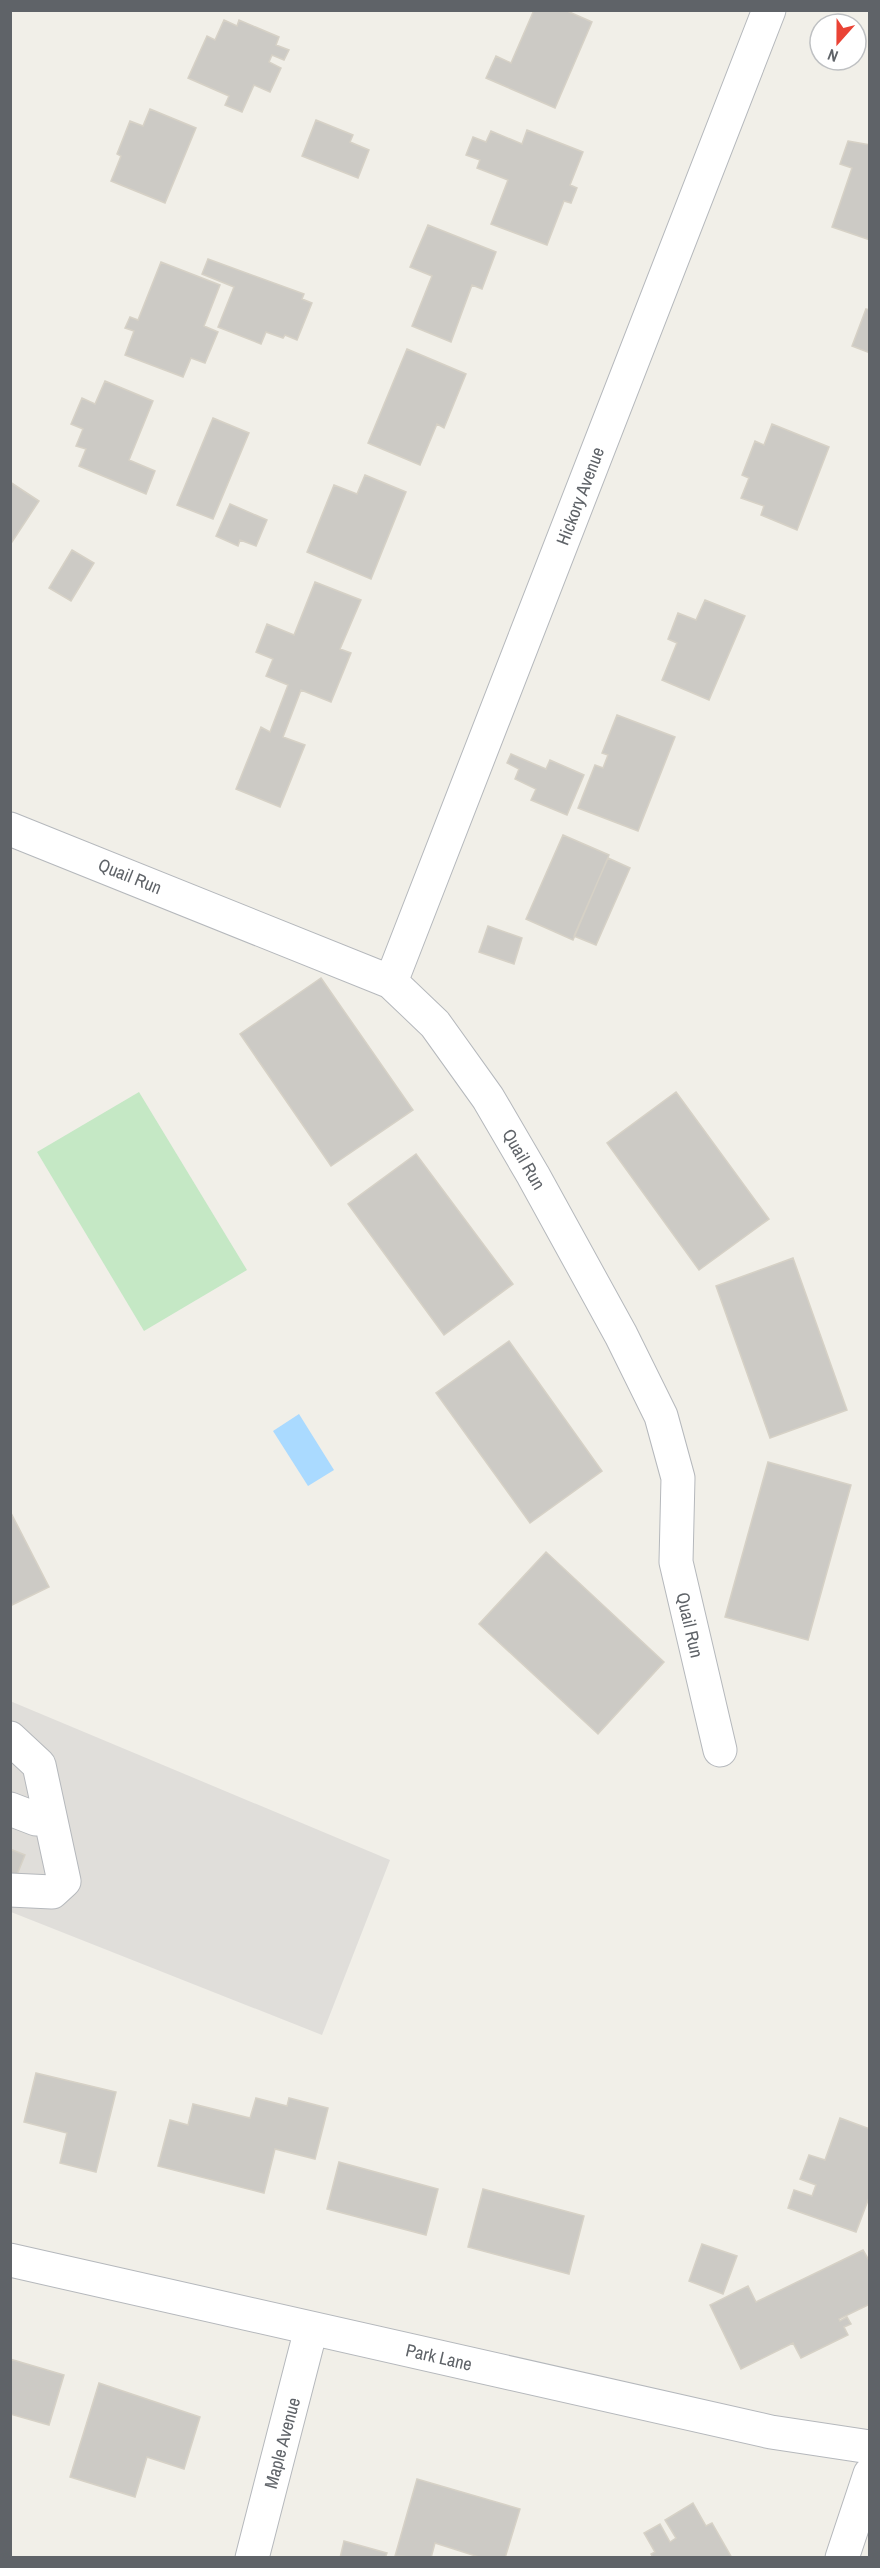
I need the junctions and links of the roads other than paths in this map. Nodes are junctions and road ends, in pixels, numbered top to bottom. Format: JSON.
{"nodes":[{"id":1,"x":769,"y":10,"type":"edge"},
{"id":2,"x":10,"y":829,"type":"edge"},
{"id":3,"x":391,"y":982,"type":"junction"},
{"id":4,"x":10,"y":1738,"type":"edge"},
{"id":5,"x":720,"y":1750,"type":"dead end"},
{"id":6,"x":10,"y":1809,"type":"edge"},
{"id":7,"x":50,"y":1819,"type":"junction"},
{"id":8,"x":10,"y":1890,"type":"edge"},
{"id":9,"x":10,"y":2260,"type":"edge"},
{"id":10,"x":311,"y":2329,"type":"junction"},
{"id":11,"x":870,"y":2447,"type":"edge"},
{"id":12,"x":870,"y":2474,"type":"edge"},
{"id":13,"x":252,"y":2558,"type":"edge"},
{"id":14,"x":842,"y":2558,"type":"edge"}],
"edges":[{"from":1,"to":3,"type":"street","name":"Hickory Avenue"},
{"from":2,"to":3,"type":"street","name":"Quail Run"},
{"from":3,"to":5,"type":"street","name":"Quail Run"},
{"from":4,"to":7,"type":"street"},
{"from":6,"to":7,"type":"street"},
{"from":7,"to":8,"type":"street"},
{"from":9,"to":10,"type":"street","name":"Park Lane"},
{"from":10,"to":11,"type":"street","name":"Park Lane"},
{"from":10,"to":13,"type":"street","name":"Maple Avenue"},
{"from":12,"to":14,"type":"street"}]}
